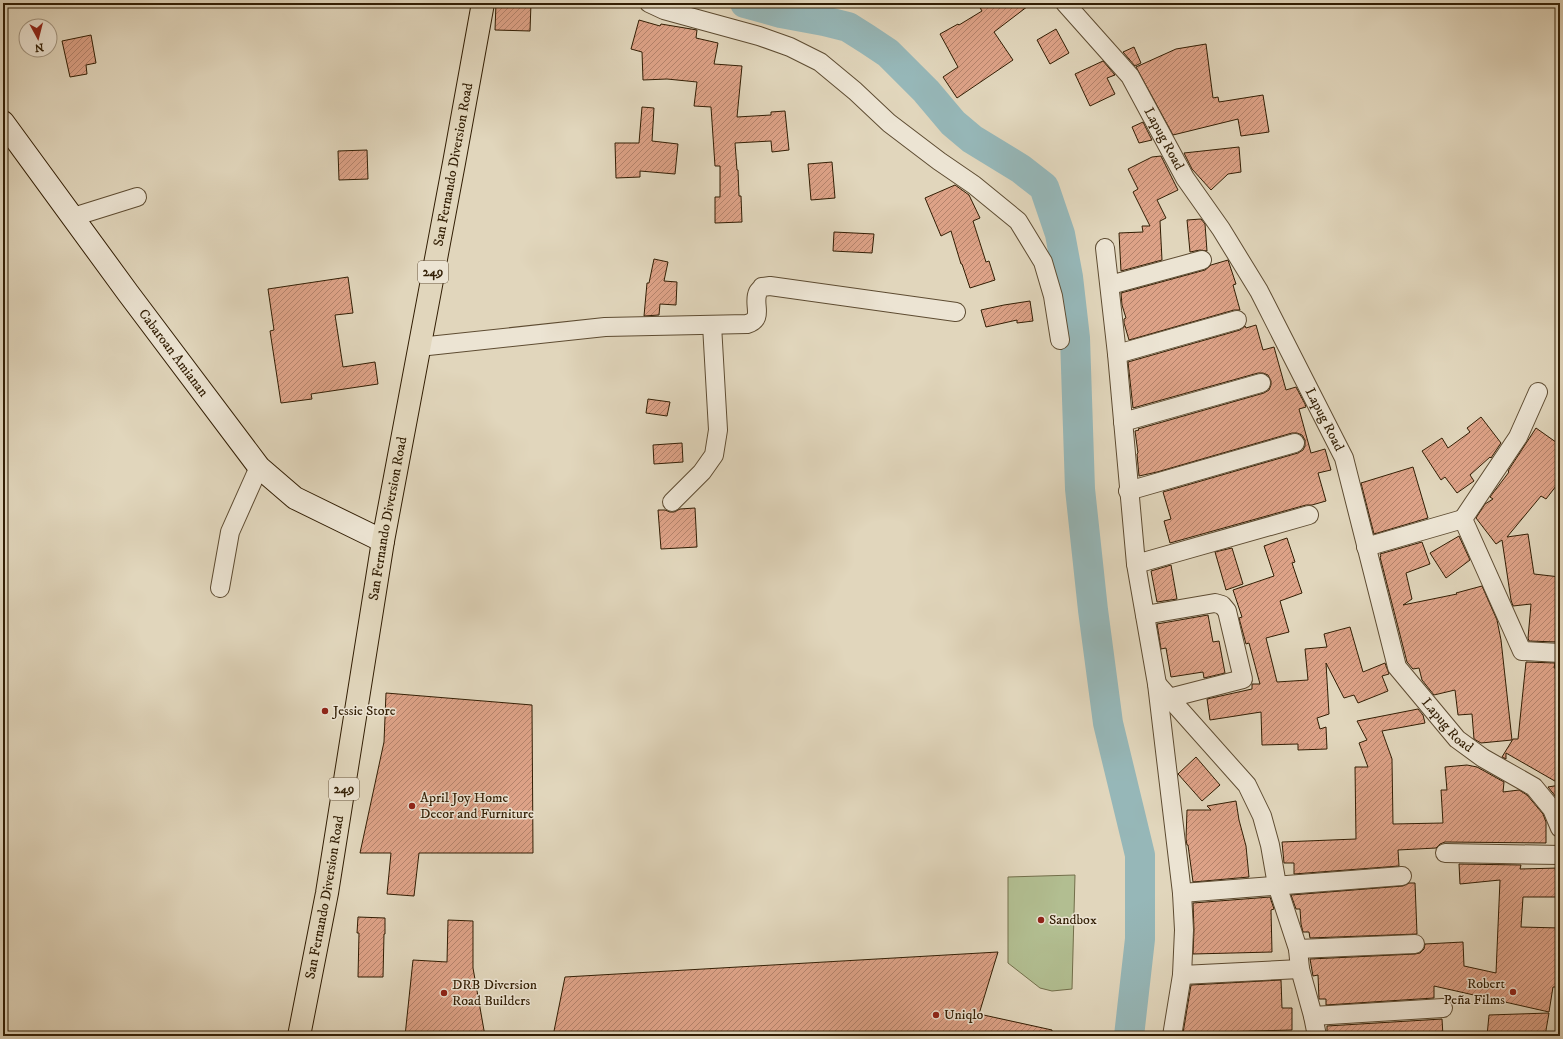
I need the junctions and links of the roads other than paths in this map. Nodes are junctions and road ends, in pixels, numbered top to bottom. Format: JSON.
{"nodes":[{"id":1,"x":483,"y":3,"type":"edge"},
{"id":2,"x":650,"y":3,"type":"edge"},
{"id":3,"x":1065,"y":3,"type":"edge"},
{"id":4,"x":3,"y":122,"type":"edge"},
{"id":5,"x":138,"y":197,"type":"dead end"},
{"id":6,"x":73,"y":217,"type":"junction"},
{"id":7,"x":1105,"y":248,"type":"dead end"},
{"id":8,"x":1202,"y":260,"type":"dead end"},
{"id":9,"x":1110,"y":285,"type":"junction"},
{"id":10,"x":956,"y":312,"type":"dead end"},
{"id":11,"x":1237,"y":320,"type":"dead end"},
{"id":12,"x":712,"y":325,"type":"junction"},
{"id":13,"x":1060,"y":340,"type":"dead end"},
{"id":14,"x":419,"y":347,"type":"junction"},
{"id":15,"x":1117,"y":354,"type":"junction"},
{"id":16,"x":1261,"y":383,"type":"dead end"},
{"id":17,"x":1538,"y":392,"type":"dead end"},
{"id":18,"x":1123,"y":422,"type":"junction"},
{"id":19,"x":1295,"y":443,"type":"dead end"},
{"id":20,"x":259,"y":467,"type":"junction"},
{"id":21,"x":1128,"y":491,"type":"junction"},
{"id":22,"x":672,"y":502,"type":"dead end"},
{"id":23,"x":1309,"y":515,"type":"dead end"},
{"id":24,"x":1463,"y":519,"type":"junction"},
{"id":25,"x":383,"y":541,"type":"junction"},
{"id":26,"x":1366,"y":547,"type":"junction"},
{"id":27,"x":1136,"y":564,"type":"junction"},
{"id":28,"x":220,"y":588,"type":"dead end"},
{"id":29,"x":1145,"y":615,"type":"junction"},
{"id":30,"x":1560,"y":653,"type":"edge"},
{"id":31,"x":1157,"y":684,"type":"junction"},
{"id":32,"x":1169,"y":698,"type":"junction"},
{"id":33,"x":1560,"y":828,"type":"edge"},
{"id":34,"x":1445,"y":853,"type":"dead end"},
{"id":35,"x":1560,"y":855,"type":"edge"},
{"id":36,"x":1402,"y":876,"type":"dead end"},
{"id":37,"x":1277,"y":885,"type":"junction"},
{"id":38,"x":1182,"y":893,"type":"junction"},
{"id":39,"x":1415,"y":944,"type":"dead end"},
{"id":40,"x":1298,"y":949,"type":"junction"},
{"id":41,"x":1300,"y":969,"type":"junction"},
{"id":42,"x":1182,"y":975,"type":"junction"},
{"id":43,"x":1443,"y":1008,"type":"dead end"},
{"id":44,"x":1313,"y":1016,"type":"junction"},
{"id":45,"x":298,"y":1036,"type":"edge"},
{"id":46,"x":1172,"y":1036,"type":"edge"},
{"id":47,"x":1317,"y":1036,"type":"edge"}],
"edges":[{"from":1,"to":14,"type":"highway","name":"San Fernando Diversion Road","number":"249"},
{"from":2,"to":13,"type":"street"},
{"from":3,"to":26,"type":"street","name":"Lapug Road"},
{"from":4,"to":6,"type":"street","name":"Cabaroan Amianan"},
{"from":5,"to":6,"type":"street"},
{"from":6,"to":20,"type":"street","name":"Cabaroan Amianan"},
{"from":7,"to":9,"type":"street"},
{"from":8,"to":9,"type":"street"},
{"from":9,"to":15,"type":"street"},
{"from":10,"to":12,"type":"street"},
{"from":11,"to":15,"type":"street"},
{"from":12,"to":14,"type":"street"},
{"from":12,"to":22,"type":"street"},
{"from":14,"to":25,"type":"highway","name":"San Fernando Diversion Road","number":"249"},
{"from":15,"to":18,"type":"street"},
{"from":16,"to":18,"type":"street"},
{"from":17,"to":24,"type":"street"},
{"from":18,"to":21,"type":"street"},
{"from":19,"to":21,"type":"street"},
{"from":20,"to":25,"type":"street","name":"Cabaroan Amianan"},
{"from":20,"to":28,"type":"street"},
{"from":21,"to":27,"type":"street"},
{"from":23,"to":27,"type":"street"},
{"from":24,"to":26,"type":"street"},
{"from":24,"to":30,"type":"street"},
{"from":25,"to":45,"type":"highway","name":"San Fernando Diversion Road","number":"249"},
{"from":26,"to":33,"type":"street","name":"Lapug Road"},
{"from":27,"to":29,"type":"street"},
{"from":29,"to":31,"type":"street"},
{"from":29,"to":32,"type":"street"},
{"from":31,"to":32,"type":"street"},
{"from":31,"to":38,"type":"street"},
{"from":32,"to":37,"type":"street"},
{"from":34,"to":35,"type":"street"},
{"from":36,"to":37,"type":"street"},
{"from":37,"to":38,"type":"street"},
{"from":37,"to":40,"type":"street"},
{"from":38,"to":42,"type":"street"},
{"from":39,"to":40,"type":"street"},
{"from":40,"to":41,"type":"street"},
{"from":41,"to":42,"type":"street"},
{"from":41,"to":44,"type":"street"},
{"from":42,"to":46,"type":"street"},
{"from":43,"to":44,"type":"street"},
{"from":44,"to":47,"type":"street"}]}
